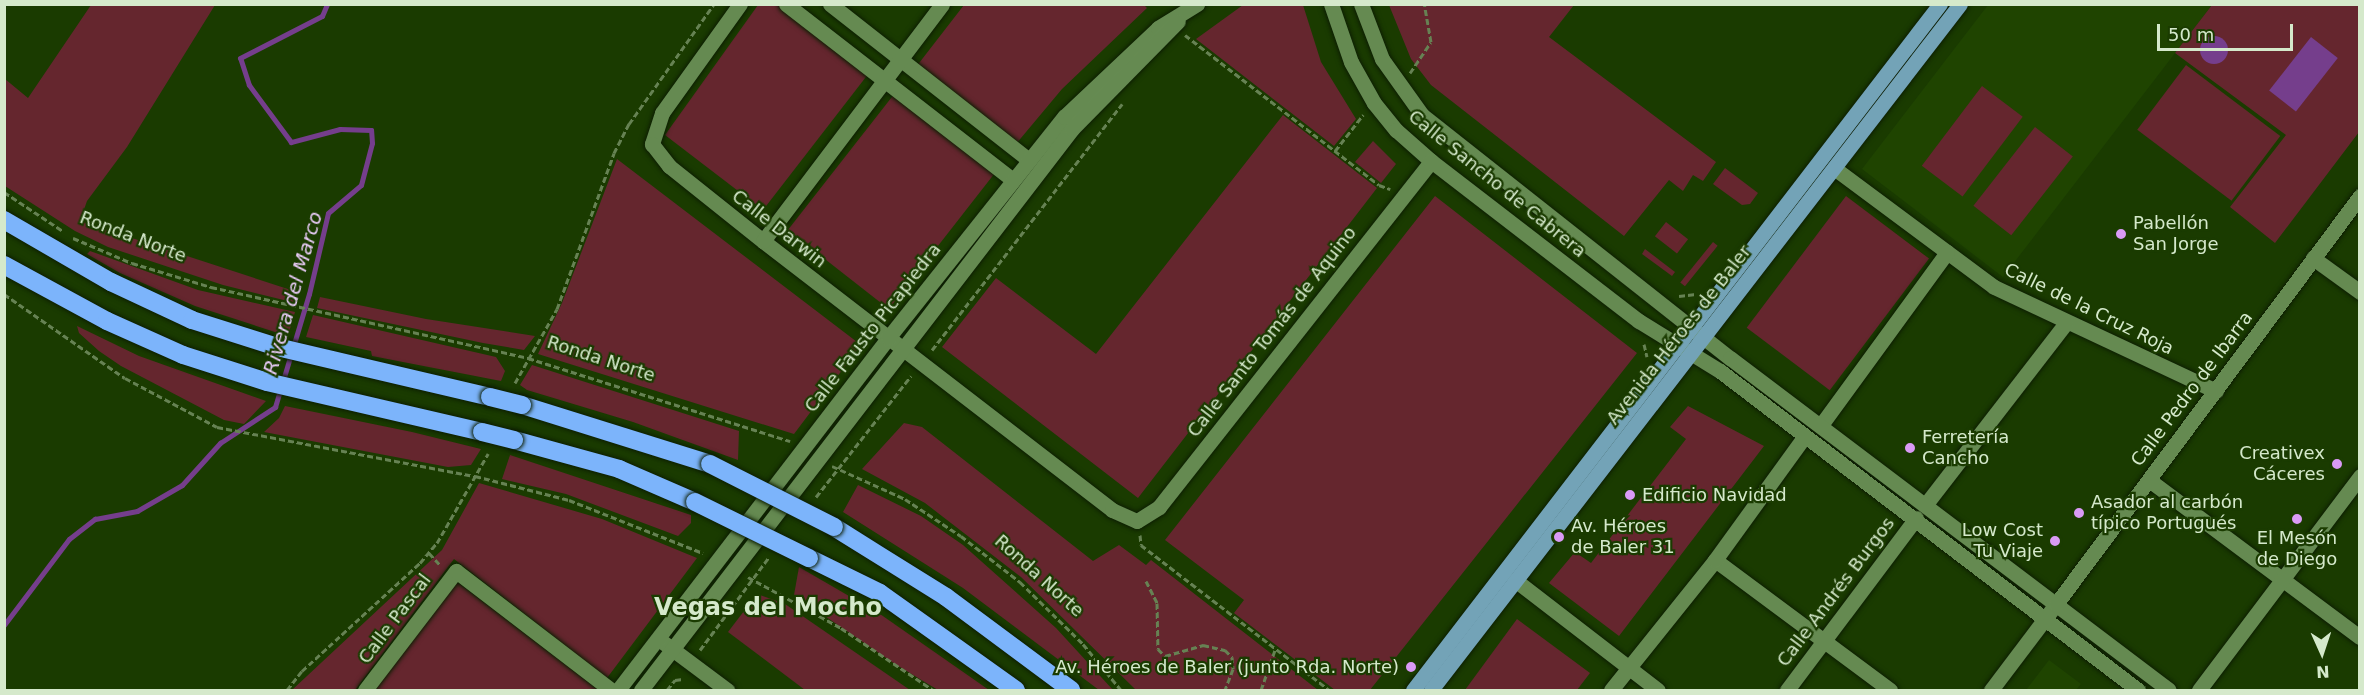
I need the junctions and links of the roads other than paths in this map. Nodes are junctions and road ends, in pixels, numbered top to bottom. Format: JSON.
{"nodes":[{"id":1,"x":740,"y":4,"type":"edge"},
{"id":2,"x":786,"y":4,"type":"edge"},
{"id":3,"x":830,"y":4,"type":"edge"},
{"id":4,"x":942,"y":4,"type":"edge"},
{"id":5,"x":1331,"y":4,"type":"edge"},
{"id":6,"x":1361,"y":4,"type":"edge"},
{"id":7,"x":1940,"y":4,"type":"edge"},
{"id":8,"x":1960,"y":4,"type":"edge"},
{"id":9,"x":1185,"y":8,"type":"edge"},
{"id":10,"x":901,"y":59,"type":"junction"},
{"id":11,"x":885,"y":81,"type":"junction"},
{"id":12,"x":1029,"y":159,"type":"junction"},
{"id":13,"x":1431,"y":160,"type":"junction"},
{"id":14,"x":1834,"y":168,"type":"junction"},
{"id":15,"x":1013,"y":180,"type":"junction"},
{"id":16,"x":2360,"y":196,"type":"edge"},
{"id":17,"x":4,"y":220,"type":"edge"},
{"id":18,"x":763,"y":241,"type":"junction"},
{"id":19,"x":1947,"y":252,"type":"junction"},
{"id":20,"x":2313,"y":258,"type":"junction"},
{"id":21,"x":4,"y":265,"type":"edge"},
{"id":22,"x":2360,"y":292,"type":"edge"},
{"id":23,"x":2066,"y":323,"type":"junction"},
{"id":24,"x":1698,"y":332,"type":"junction"},
{"id":25,"x":888,"y":338,"type":"junction"},
{"id":26,"x":902,"y":348,"type":"junction"},
{"id":27,"x":1684,"y":350,"type":"junction"},
{"id":28,"x":2216,"y":391,"type":"junction"},
{"id":29,"x":1821,"y":425,"type":"junction"},
{"id":30,"x":1804,"y":437,"type":"junction"},
{"id":31,"x":812,"y":453,"type":"junction"},
{"id":32,"x":2360,"y":476,"type":"edge"},
{"id":33,"x":2149,"y":480,"type":"junction"},
{"id":34,"x":1926,"y":504,"type":"junction"},
{"id":35,"x":1916,"y":518,"type":"junction"},
{"id":36,"x":1715,"y":560,"type":"junction"},
{"id":37,"x":2283,"y":578,"type":"junction"},
{"id":38,"x":1515,"y":579,"type":"junction"},
{"id":39,"x":2056,"y":604,"type":"junction"},
{"id":40,"x":2046,"y":618,"type":"junction"},
{"id":41,"x":2360,"y":637,"type":"edge"},
{"id":42,"x":658,"y":639,"type":"junction"},
{"id":43,"x":1824,"y":640,"type":"junction"},
{"id":44,"x":672,"y":649,"type":"junction"},
{"id":45,"x":1627,"y":667,"type":"junction"},
{"id":46,"x":365,"y":690,"type":"edge"},
{"id":47,"x":611,"y":690,"type":"edge"},
{"id":48,"x":618,"y":690,"type":"edge"},
{"id":49,"x":641,"y":690,"type":"edge"},
{"id":50,"x":727,"y":690,"type":"edge"},
{"id":51,"x":1016,"y":690,"type":"edge"},
{"id":52,"x":1071,"y":690,"type":"edge"},
{"id":53,"x":1413,"y":690,"type":"edge"},
{"id":54,"x":1431,"y":690,"type":"edge"},
{"id":55,"x":1611,"y":690,"type":"edge"},
{"id":56,"x":1658,"y":690,"type":"edge"},
{"id":57,"x":1786,"y":690,"type":"edge"},
{"id":58,"x":1890,"y":690,"type":"edge"},
{"id":59,"x":1991,"y":690,"type":"edge"},
{"id":60,"x":2138,"y":690,"type":"edge"},
{"id":61,"x":2169,"y":690,"type":"edge"},
{"id":62,"x":2199,"y":690,"type":"edge"}],
"edges":[{"from":1,"to":18,"type":"street","name":"Calle Darwin"},
{"from":2,"to":11,"type":"street"},
{"from":3,"to":10,"type":"street"},
{"from":4,"to":10,"type":"street"},
{"from":5,"to":13,"type":"street","name":"Calle Sancho de Cabrera"},
{"from":6,"to":24,"type":"street","name":"Calle Sancho de Cabrera"},
{"from":7,"to":24,"type":"main road","name":"Avenida Héroes de Baler"},
{"from":8,"to":14,"type":"main road","name":"Avenida Héroes de Baler"},
{"from":9,"to":12,"type":"street","name":"Calle Fausto Picapiedra"},
{"from":9,"to":26,"type":"street","name":"Calle Fausto Picapiedra"},
{"from":10,"to":11,"type":"street"},
{"from":10,"to":12,"type":"street"},
{"from":11,"to":15,"type":"street"},
{"from":11,"to":18,"type":"street"},
{"from":12,"to":15,"type":"street","name":"Calle Fausto Picapiedra"},
{"from":13,"to":26,"type":"street","name":"Calle Santo Tomás de Aquino"},
{"from":13,"to":27,"type":"street","name":"Calle Sancho de Cabrera"},
{"from":14,"to":19,"type":"street","name":"Calle de la Cruz Roja"},
{"from":14,"to":24,"type":"main road","name":"Avenida Héroes de Baler"},
{"from":15,"to":25,"type":"street","name":"Calle Fausto Picapiedra"},
{"from":16,"to":20,"type":"street","name":"Calle Pedro de Ibarra"},
{"from":17,"to":52,"type":"highway","bridge":true},
{"from":18,"to":25,"type":"street","name":"Calle Darwin"},
{"from":19,"to":23,"type":"street","name":"Calle de la Cruz Roja"},
{"from":19,"to":29,"type":"street"},
{"from":20,"to":22,"type":"street"},
{"from":20,"to":28,"type":"street","name":"Calle Pedro de Ibarra"},
{"from":21,"to":51,"type":"highway","bridge":true},
{"from":23,"to":28,"type":"street","name":"Calle de la Cruz Roja"},
{"from":23,"to":34,"type":"street"},
{"from":24,"to":27,"type":"main road","name":"Avenida Héroes de Baler"},
{"from":24,"to":29,"type":"street","name":"Calle Sancho de Cabrera"},
{"from":25,"to":26,"type":"street","name":"Calle Darwin"},
{"from":25,"to":31,"type":"street","name":"Calle Fausto Picapiedra"},
{"from":26,"to":31,"type":"street","name":"Calle Fausto Picapiedra"},
{"from":27,"to":30,"type":"street","name":"Calle Sancho de Cabrera"},
{"from":27,"to":38,"type":"main road","name":"Avenida Héroes de Baler"},
{"from":27,"to":53,"type":"main road","name":"Avenida Héroes de Baler"},
{"from":28,"to":33,"type":"street","name":"Calle Pedro de Ibarra"},
{"from":29,"to":34,"type":"street","name":"Calle Sancho de Cabrera"},
{"from":30,"to":35,"type":"street","name":"Calle Sancho de Cabrera"},
{"from":30,"to":36,"type":"street"},
{"from":31,"to":42,"type":"street","name":"Calle Fausto Picapiedra"},
{"from":31,"to":44,"type":"street","name":"Calle Fausto Picapiedra"},
{"from":32,"to":37,"type":"street"},
{"from":33,"to":37,"type":"street"},
{"from":33,"to":39,"type":"street","name":"Calle Pedro de Ibarra"},
{"from":34,"to":39,"type":"street","name":"Calle Sancho de Cabrera"},
{"from":35,"to":40,"type":"street","name":"Calle Sancho de Cabrera"},
{"from":35,"to":43,"type":"street","name":"Calle Andrés Burgos"},
{"from":36,"to":43,"type":"street"},
{"from":36,"to":45,"type":"street"},
{"from":37,"to":41,"type":"street"},
{"from":37,"to":62,"type":"street"},
{"from":38,"to":45,"type":"street"},
{"from":38,"to":54,"type":"main road","name":"Avenida Héroes de Baler"},
{"from":39,"to":40,"type":"street","name":"Calle Pedro de Ibarra"},
{"from":39,"to":61,"type":"street","name":"Calle Sancho de Cabrera"},
{"from":40,"to":59,"type":"street","name":"Calle Pedro de Ibarra"},
{"from":40,"to":60,"type":"street","name":"Calle Sancho de Cabrera"},
{"from":42,"to":44,"type":"street"},
{"from":42,"to":48,"type":"street","name":"Calle Fausto Picapiedra"},
{"from":43,"to":57,"type":"street","name":"Calle Andrés Burgos"},
{"from":43,"to":58,"type":"street"},
{"from":44,"to":49,"type":"street","name":"Calle Fausto Picapiedra"},
{"from":44,"to":50,"type":"street"},
{"from":45,"to":55,"type":"street"},
{"from":45,"to":56,"type":"street"},
{"from":46,"to":47,"type":"street","name":"Calle Pascal"}]}
